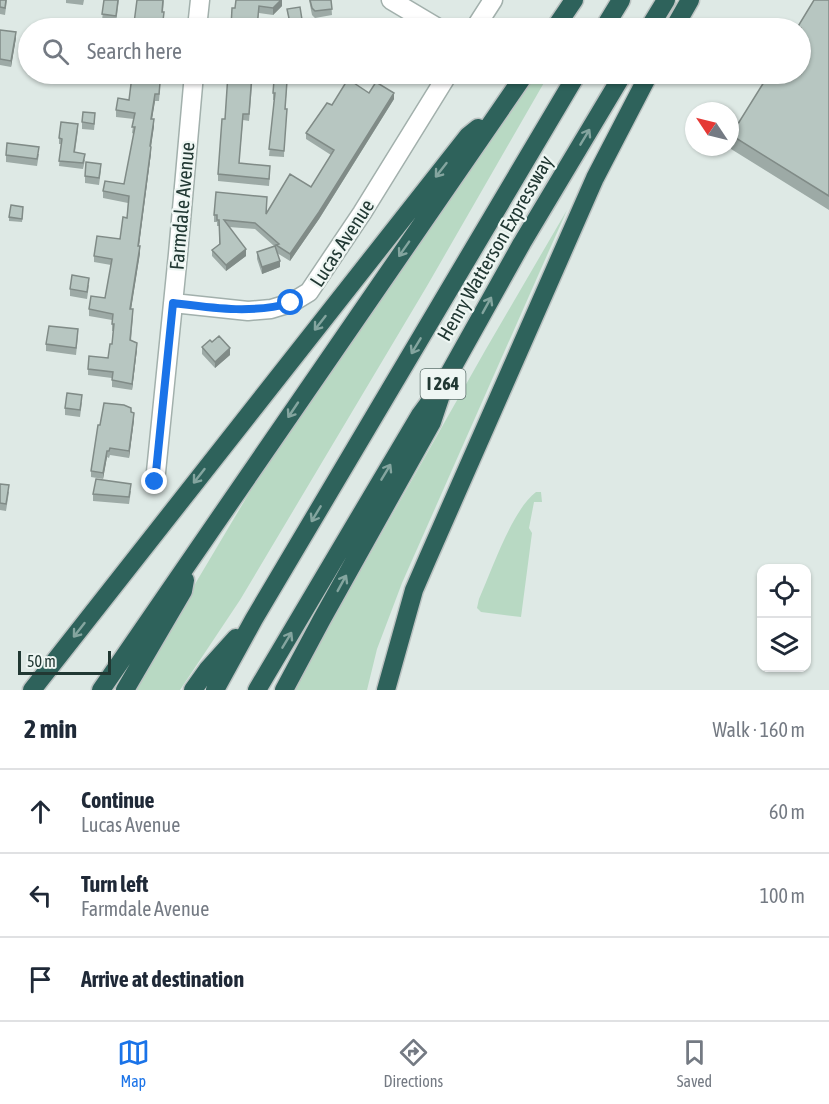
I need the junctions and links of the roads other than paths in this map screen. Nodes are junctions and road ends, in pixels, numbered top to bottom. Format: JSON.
{"nodes":[{"id":1,"x":200,"y":0,"type":"edge"},
{"id":2,"x":391,"y":0,"type":"edge"},
{"id":3,"x":493,"y":0,"type":"edge"},
{"id":4,"x":574,"y":0,"type":"edge"},
{"id":5,"x":621,"y":0,"type":"edge"},
{"id":6,"x":666,"y":0,"type":"edge"},
{"id":7,"x":690,"y":0,"type":"edge"},
{"id":8,"x":198,"y":18,"type":"edge"},
{"id":9,"x":421,"y":18,"type":"edge"},
{"id":10,"x":481,"y":18,"type":"edge"},
{"id":11,"x":562,"y":18,"type":"edge"},
{"id":12,"x":610,"y":18,"type":"edge"},
{"id":13,"x":655,"y":18,"type":"edge"},
{"id":14,"x":680,"y":18,"type":"edge"},
{"id":15,"x":193,"y":84,"type":"edge"},
{"id":16,"x":442,"y":84,"type":"edge"},
{"id":17,"x":518,"y":84,"type":"edge"},
{"id":18,"x":571,"y":84,"type":"edge"},
{"id":19,"x":617,"y":84,"type":"edge"},
{"id":20,"x":644,"y":84,"type":"edge"},
{"id":21,"x":496,"y":114,"type":"junction"},
{"id":22,"x":173,"y":303,"type":"junction"},
{"id":23,"x":445,"y":381,"type":"junction"},
{"id":24,"x":155,"y":482,"type":"dead end"},
{"id":25,"x":189,"y":561,"type":"junction"},
{"id":26,"x":414,"y":590,"type":"junction"},
{"id":27,"x":254,"y":619,"type":"junction"},
{"id":28,"x":32,"y":690,"type":"edge"},
{"id":29,"x":101,"y":690,"type":"edge"},
{"id":30,"x":125,"y":690,"type":"edge"},
{"id":31,"x":193,"y":690,"type":"edge"},
{"id":32,"x":215,"y":690,"type":"edge"},
{"id":33,"x":257,"y":690,"type":"edge"},
{"id":34,"x":284,"y":690,"type":"edge"},
{"id":35,"x":374,"y":690,"type":"edge"},
{"id":36,"x":386,"y":690,"type":"edge"}],
"edges":[{"from":1,"to":8,"type":"street"},
{"from":2,"to":9,"type":"street"},
{"from":3,"to":10,"type":"street"},
{"from":4,"to":11,"type":"highway"},
{"from":5,"to":12,"type":"highway"},
{"from":6,"to":13,"type":"highway"},
{"from":7,"to":14,"type":"highway"},
{"from":15,"to":22,"type":"street","name":"Farmdale Avenue"},
{"from":16,"to":22,"type":"street","name":"Lucas Avenue"},
{"from":17,"to":21,"type":"highway"},
{"from":18,"to":27,"type":"highway","name":"Henry Watterson Expressway","number":"I 264","one_way":true},
{"from":23,"to":19,"type":"highway","name":"Henry Watterson Expressway","number":"I 264","one_way":true},
{"from":20,"to":26,"type":"highway"},
{"from":21,"to":25,"type":"highway","one_way":true},
{"from":21,"to":28,"type":"highway","one_way":true},
{"from":22,"to":24,"type":"street","name":"Farmdale Avenue"},
{"from":33,"to":23,"type":"highway","name":"Henry Watterson Expressway","number":"I 264","one_way":true},
{"from":34,"to":23,"type":"highway","one_way":true},
{"from":25,"to":29,"type":"highway"},
{"from":25,"to":30,"type":"highway"},
{"from":26,"to":35,"type":"highway"},
{"from":26,"to":36,"type":"highway"},
{"from":27,"to":31,"type":"highway"},
{"from":27,"to":32,"type":"highway","name":"Henry Watterson Expressway","number":"I 264"}]}
